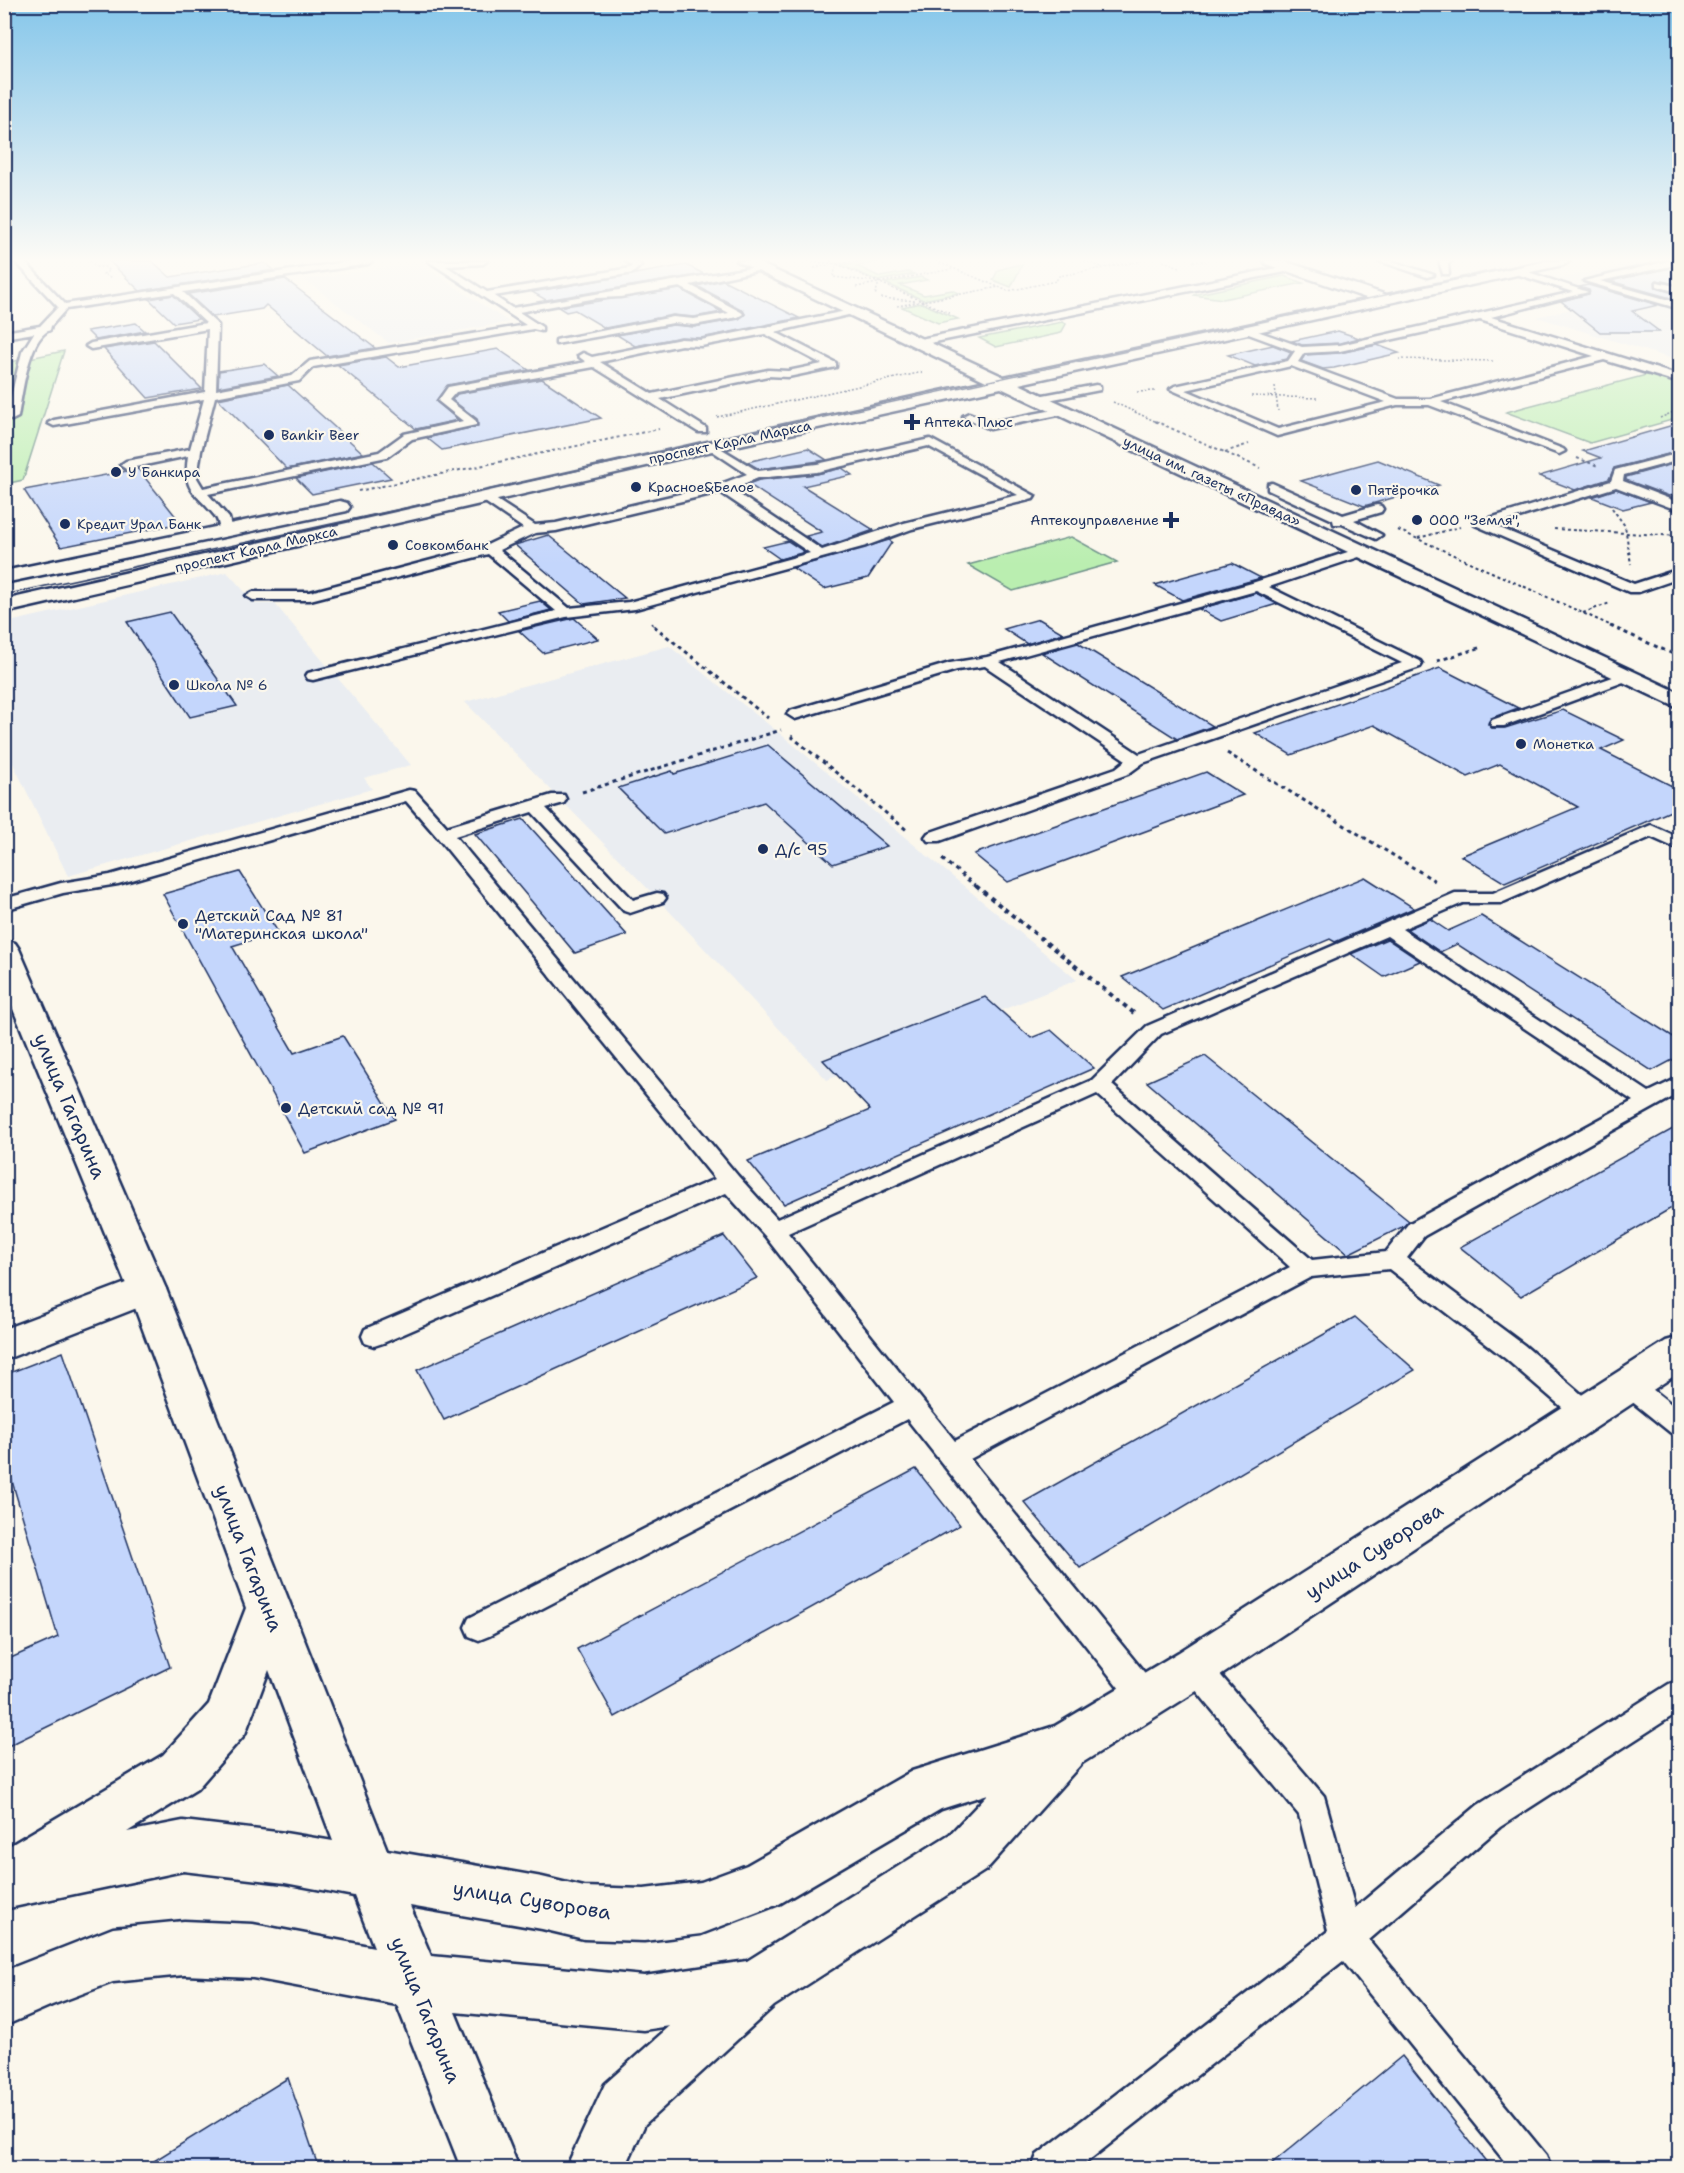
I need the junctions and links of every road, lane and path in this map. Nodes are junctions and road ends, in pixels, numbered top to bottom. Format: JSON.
{"nodes":[{"id":1,"x":25,"y":362,"type":"edge"},
{"id":2,"x":211,"y":362,"type":"edge"},
{"id":3,"x":319,"y":362,"type":"edge"},
{"id":4,"x":590,"y":362,"type":"edge"},
{"id":5,"x":592,"y":362,"type":"edge"},
{"id":6,"x":827,"y":362,"type":"edge"},
{"id":7,"x":1025,"y":362,"type":"edge"},
{"id":8,"x":1098,"y":362,"type":"edge"},
{"id":9,"x":1581,"y":362,"type":"edge"},
{"id":10,"x":1626,"y":362,"type":"edge"},
{"id":11,"x":962,"y":363,"type":"joint"},
{"id":12,"x":1292,"y":363,"type":"joint"},
{"id":13,"x":981,"y":372,"type":"junction"},
{"id":14,"x":1680,"y":380,"type":"edge"},
{"id":15,"x":1004,"y":383,"type":"junction"},
{"id":16,"x":1096,"y":388,"type":"dead end"},
{"id":17,"x":1175,"y":389,"type":"junction"},
{"id":18,"x":1137,"y":392,"type":"dead end"},
{"id":19,"x":210,"y":395,"type":"junction"},
{"id":20,"x":1246,"y":397,"type":"dead end"},
{"id":21,"x":650,"y":398,"type":"junction"},
{"id":22,"x":1326,"y":398,"type":"dead end"},
{"id":23,"x":1038,"y":399,"type":"junction"},
{"id":24,"x":1397,"y":402,"type":"junction"},
{"id":25,"x":1430,"y":402,"type":"junction"},
{"id":26,"x":1680,"y":409,"type":"edge"},
{"id":27,"x":1064,"y":411,"type":"junction"},
{"id":28,"x":969,"y":416,"type":"dead end"},
{"id":29,"x":12,"y":417,"type":"dead end"},
{"id":30,"x":1660,"y":418,"type":"dead end"},
{"id":31,"x":749,"y":421,"type":"dead end"},
{"id":32,"x":54,"y":423,"type":"dead end"},
{"id":33,"x":700,"y":433,"type":"junction"},
{"id":34,"x":195,"y":451,"type":"junction"},
{"id":35,"x":1559,"y":451,"type":"joint"},
{"id":36,"x":1680,"y":456,"type":"edge"},
{"id":37,"x":126,"y":465,"type":"dead end"},
{"id":38,"x":756,"y":475,"type":"junction"},
{"id":39,"x":1618,"y":478,"type":"junction"},
{"id":40,"x":1272,"y":487,"type":"dead end"},
{"id":41,"x":722,"y":488,"type":"junction"},
{"id":42,"x":199,"y":492,"type":"junction"},
{"id":43,"x":486,"y":497,"type":"junction"},
{"id":44,"x":353,"y":498,"type":"joint"},
{"id":45,"x":1680,"y":507,"type":"edge"},
{"id":46,"x":1377,"y":510,"type":"dead end"},
{"id":47,"x":1343,"y":520,"type":"junction"},
{"id":48,"x":1312,"y":528,"type":"junction"},
{"id":49,"x":532,"y":529,"type":"junction"},
{"id":50,"x":226,"y":531,"type":"junction"},
{"id":51,"x":1376,"y":535,"type":"dead end"},
{"id":52,"x":490,"y":549,"type":"junction"},
{"id":53,"x":1360,"y":552,"type":"junction"},
{"id":54,"x":819,"y":554,"type":"junction"},
{"id":55,"x":1680,"y":573,"type":"edge"},
{"id":56,"x":4,"y":577,"type":"edge"},
{"id":57,"x":1257,"y":586,"type":"junction"},
{"id":58,"x":254,"y":596,"type":"dead end"},
{"id":59,"x":630,"y":606,"type":"junction"},
{"id":60,"x":4,"y":607,"type":"edge"},
{"id":61,"x":566,"y":613,"type":"junction"},
{"id":62,"x":1482,"y":647,"type":"dead end"},
{"id":63,"x":987,"y":661,"type":"junction"},
{"id":64,"x":1414,"y":664,"type":"junction"},
{"id":65,"x":313,"y":676,"type":"dead end"},
{"id":66,"x":1624,"y":677,"type":"junction"},
{"id":67,"x":1680,"y":702,"type":"edge"},
{"id":68,"x":795,"y":714,"type":"dead end"},
{"id":69,"x":1498,"y":723,"type":"dead end"},
{"id":70,"x":782,"y":729,"type":"junction"},
{"id":71,"x":1202,"y":738,"type":"junction"},
{"id":72,"x":1137,"y":760,"type":"junction"},
{"id":73,"x":558,"y":799,"type":"joint"},
{"id":74,"x":536,"y":807,"type":"junction"},
{"id":75,"x":444,"y":834,"type":"junction"},
{"id":76,"x":912,"y":834,"type":"dead end"},
{"id":77,"x":934,"y":837,"type":"dead end"},
{"id":78,"x":1680,"y":845,"type":"edge"},
{"id":79,"x":940,"y":857,"type":"dead end"},
{"id":80,"x":1461,"y":897,"type":"junction"},
{"id":81,"x":657,"y":898,"type":"dead end"},
{"id":82,"x":4,"y":905,"type":"edge"},
{"id":83,"x":1388,"y":928,"type":"junction"},
{"id":84,"x":4,"y":949,"type":"edge"},
{"id":85,"x":1154,"y":1030,"type":"junction"},
{"id":86,"x":1680,"y":1084,"type":"edge"},
{"id":87,"x":1099,"y":1085,"type":"junction"},
{"id":88,"x":1648,"y":1101,"type":"junction"},
{"id":89,"x":729,"y":1182,"type":"junction"},
{"id":90,"x":773,"y":1230,"type":"junction"},
{"id":91,"x":1393,"y":1260,"type":"junction"},
{"id":92,"x":1307,"y":1269,"type":"junction"},
{"id":93,"x":147,"y":1289,"type":"junction"},
{"id":94,"x":374,"y":1336,"type":"dead end"},
{"id":95,"x":4,"y":1345,"type":"edge"},
{"id":96,"x":1680,"y":1352,"type":"edge"},
{"id":97,"x":1629,"y":1385,"type":"junction"},
{"id":98,"x":911,"y":1405,"type":"junction"},
{"id":99,"x":1586,"y":1413,"type":"junction"},
{"id":100,"x":1680,"y":1426,"type":"edge"},
{"id":101,"x":952,"y":1455,"type":"junction"},
{"id":102,"x":268,"y":1608,"type":"junction"},
{"id":103,"x":479,"y":1627,"type":"dead end"},
{"id":104,"x":1195,"y":1667,"type":"junction"},
{"id":105,"x":1680,"y":1694,"type":"edge"},
{"id":106,"x":1146,"y":1698,"type":"junction"},
{"id":107,"x":1066,"y":1746,"type":"junction"},
{"id":108,"x":371,"y":1875,"type":"junction"},
{"id":109,"x":4,"y":1878,"type":"edge"},
{"id":110,"x":4,"y":1883,"type":"edge"},
{"id":111,"x":1346,"y":1938,"type":"junction"},
{"id":112,"x":415,"y":1981,"type":"junction"},
{"id":113,"x":755,"y":1987,"type":"junction"},
{"id":114,"x":4,"y":2000,"type":"edge"},
{"id":115,"x":490,"y":2169,"type":"edge"},
{"id":116,"x":595,"y":2169,"type":"edge"},
{"id":117,"x":1050,"y":2169,"type":"edge"},
{"id":118,"x":1533,"y":2169,"type":"edge"}],
"edges":[{"from":1,"to":29,"type":"lane"},
{"from":2,"to":19,"type":"lane"},
{"from":3,"to":19,"type":"lane"},
{"from":4,"to":42,"type":"lane"},
{"from":5,"to":21,"type":"lane"},
{"from":6,"to":21,"type":"lane"},
{"from":7,"to":13,"type":"main road","name":"проспект Карла Маркса"},
{"from":8,"to":15,"type":"main road","name":"проспект Карла Маркса"},
{"from":9,"to":25,"type":"lane"},
{"from":10,"to":14,"type":"lane"},
{"from":11,"to":13,"type":"main road","name":"улица им. газеты «Правда»"},
{"from":11,"to":33,"type":"path"},
{"from":12,"to":17,"type":"lane"},
{"from":12,"to":24,"type":"lane"},
{"from":13,"to":15,"type":"main road","name":"улица им. газеты «Правда»"},
{"from":13,"to":31,"type":"main road","name":"проспект Карла Маркса"},
{"from":15,"to":23,"type":"main road","name":"улица им. газеты «Правда»"},
{"from":15,"to":33,"type":"main road","name":"проспект Карла Маркса"},
{"from":16,"to":23,"type":"lane"},
{"from":17,"to":18,"type":"path"},
{"from":17,"to":24,"type":"lane"},
{"from":19,"to":32,"type":"lane"},
{"from":19,"to":34,"type":"lane"},
{"from":20,"to":22,"type":"path"},
{"from":21,"to":33,"type":"lane"},
{"from":23,"to":27,"type":"main road","name":"улица им. газеты «Правда»"},
{"from":24,"to":25,"type":"lane"},
{"from":25,"to":35,"type":"lane"},
{"from":26,"to":30,"type":"path"},
{"from":27,"to":28,"type":"lane"},
{"from":27,"to":48,"type":"main road","name":"улица им. газеты «Правда»"},
{"from":33,"to":38,"type":"lane"},
{"from":33,"to":43,"type":"main road","name":"проспект Карла Маркса"},
{"from":33,"to":44,"type":"path"},
{"from":34,"to":37,"type":"lane"},
{"from":34,"to":42,"type":"lane"},
{"from":35,"to":39,"type":"path"},
{"from":36,"to":39,"type":"lane"},
{"from":38,"to":41,"type":"lane"},
{"from":38,"to":54,"type":"lane"},
{"from":39,"to":45,"type":"lane"},
{"from":39,"to":55,"type":"lane"},
{"from":40,"to":47,"type":"lane"},
{"from":41,"to":49,"type":"lane"},
{"from":41,"to":54,"type":"lane"},
{"from":42,"to":50,"type":"lane"},
{"from":43,"to":49,"type":"lane"},
{"from":43,"to":60,"type":"main road","name":"проспект Карла Маркса"},
{"from":44,"to":50,"type":"main road","name":"проспект Карла Маркса"},
{"from":46,"to":47,"type":"lane"},
{"from":47,"to":48,"type":"lane"},
{"from":47,"to":51,"type":"lane"},
{"from":48,"to":53,"type":"main road","name":"улица им. газеты «Правда»"},
{"from":49,"to":52,"type":"lane"},
{"from":50,"to":56,"type":"main road","name":"проспект Карла Маркса"},
{"from":52,"to":58,"type":"lane"},
{"from":52,"to":61,"type":"lane"},
{"from":53,"to":57,"type":"lane"},
{"from":53,"to":66,"type":"main road","name":"улица им. газеты «Правда»"},
{"from":54,"to":59,"type":"lane"},
{"from":57,"to":63,"type":"lane"},
{"from":57,"to":64,"type":"lane"},
{"from":59,"to":61,"type":"lane"},
{"from":59,"to":70,"type":"path"},
{"from":61,"to":65,"type":"lane"},
{"from":62,"to":64,"type":"path"},
{"from":63,"to":68,"type":"lane"},
{"from":63,"to":72,"type":"lane"},
{"from":64,"to":71,"type":"lane"},
{"from":66,"to":67,"type":"main road","name":"улица им. газеты «Правда»"},
{"from":66,"to":69,"type":"lane"},
{"from":70,"to":73,"type":"path"},
{"from":70,"to":76,"type":"path"},
{"from":71,"to":72,"type":"lane"},
{"from":71,"to":80,"type":"path"},
{"from":72,"to":77,"type":"lane"},
{"from":73,"to":74,"type":"lane"},
{"from":74,"to":75,"type":"lane"},
{"from":74,"to":81,"type":"lane"},
{"from":75,"to":82,"type":"lane"},
{"from":75,"to":89,"type":"lane"},
{"from":78,"to":80,"type":"lane"},
{"from":79,"to":85,"type":"path"},
{"from":80,"to":83,"type":"lane"},
{"from":83,"to":85,"type":"lane"},
{"from":83,"to":88,"type":"lane"},
{"from":84,"to":93,"type":"main road","name":"улица Гагарина"},
{"from":85,"to":87,"type":"lane"},
{"from":86,"to":88,"type":"lane"},
{"from":87,"to":90,"type":"lane"},
{"from":87,"to":92,"type":"lane"},
{"from":88,"to":91,"type":"lane"},
{"from":89,"to":90,"type":"lane"},
{"from":89,"to":94,"type":"lane"},
{"from":90,"to":98,"type":"lane"},
{"from":91,"to":92,"type":"lane"},
{"from":91,"to":99,"type":"lane"},
{"from":92,"to":101,"type":"lane"},
{"from":93,"to":95,"type":"main road"},
{"from":93,"to":102,"type":"main road","name":"улица Гагарина"},
{"from":96,"to":97,"type":"main road","name":"улица Суворова"},
{"from":97,"to":99,"type":"main road","name":"улица Суворова"},
{"from":97,"to":100,"type":"lane"},
{"from":98,"to":101,"type":"lane"},
{"from":98,"to":103,"type":"lane"},
{"from":99,"to":104,"type":"main road","name":"улица Суворова"},
{"from":101,"to":106,"type":"lane"},
{"from":102,"to":108,"type":"main road","name":"улица Гагарина"},
{"from":102,"to":109,"type":"main road"},
{"from":104,"to":106,"type":"main road","name":"улица Суворова"},
{"from":104,"to":111,"type":"lane"},
{"from":105,"to":111,"type":"lane"},
{"from":106,"to":107,"type":"main road","name":"улица Суворова"},
{"from":107,"to":108,"type":"main road","name":"улица Суворова"},
{"from":107,"to":113,"type":"main road","name":"улица Суворова"},
{"from":108,"to":110,"type":"main road","name":"улица Суворова"},
{"from":108,"to":112,"type":"main road","name":"улица Гагарина"},
{"from":111,"to":117,"type":"lane"},
{"from":111,"to":118,"type":"lane"},
{"from":112,"to":113,"type":"main road","name":"улица Суворова"},
{"from":112,"to":114,"type":"main road","name":"улица Суворова"},
{"from":112,"to":115,"type":"main road","name":"улица Гагарина"},
{"from":113,"to":116,"type":"main road","name":"улица Суворова"}]}
